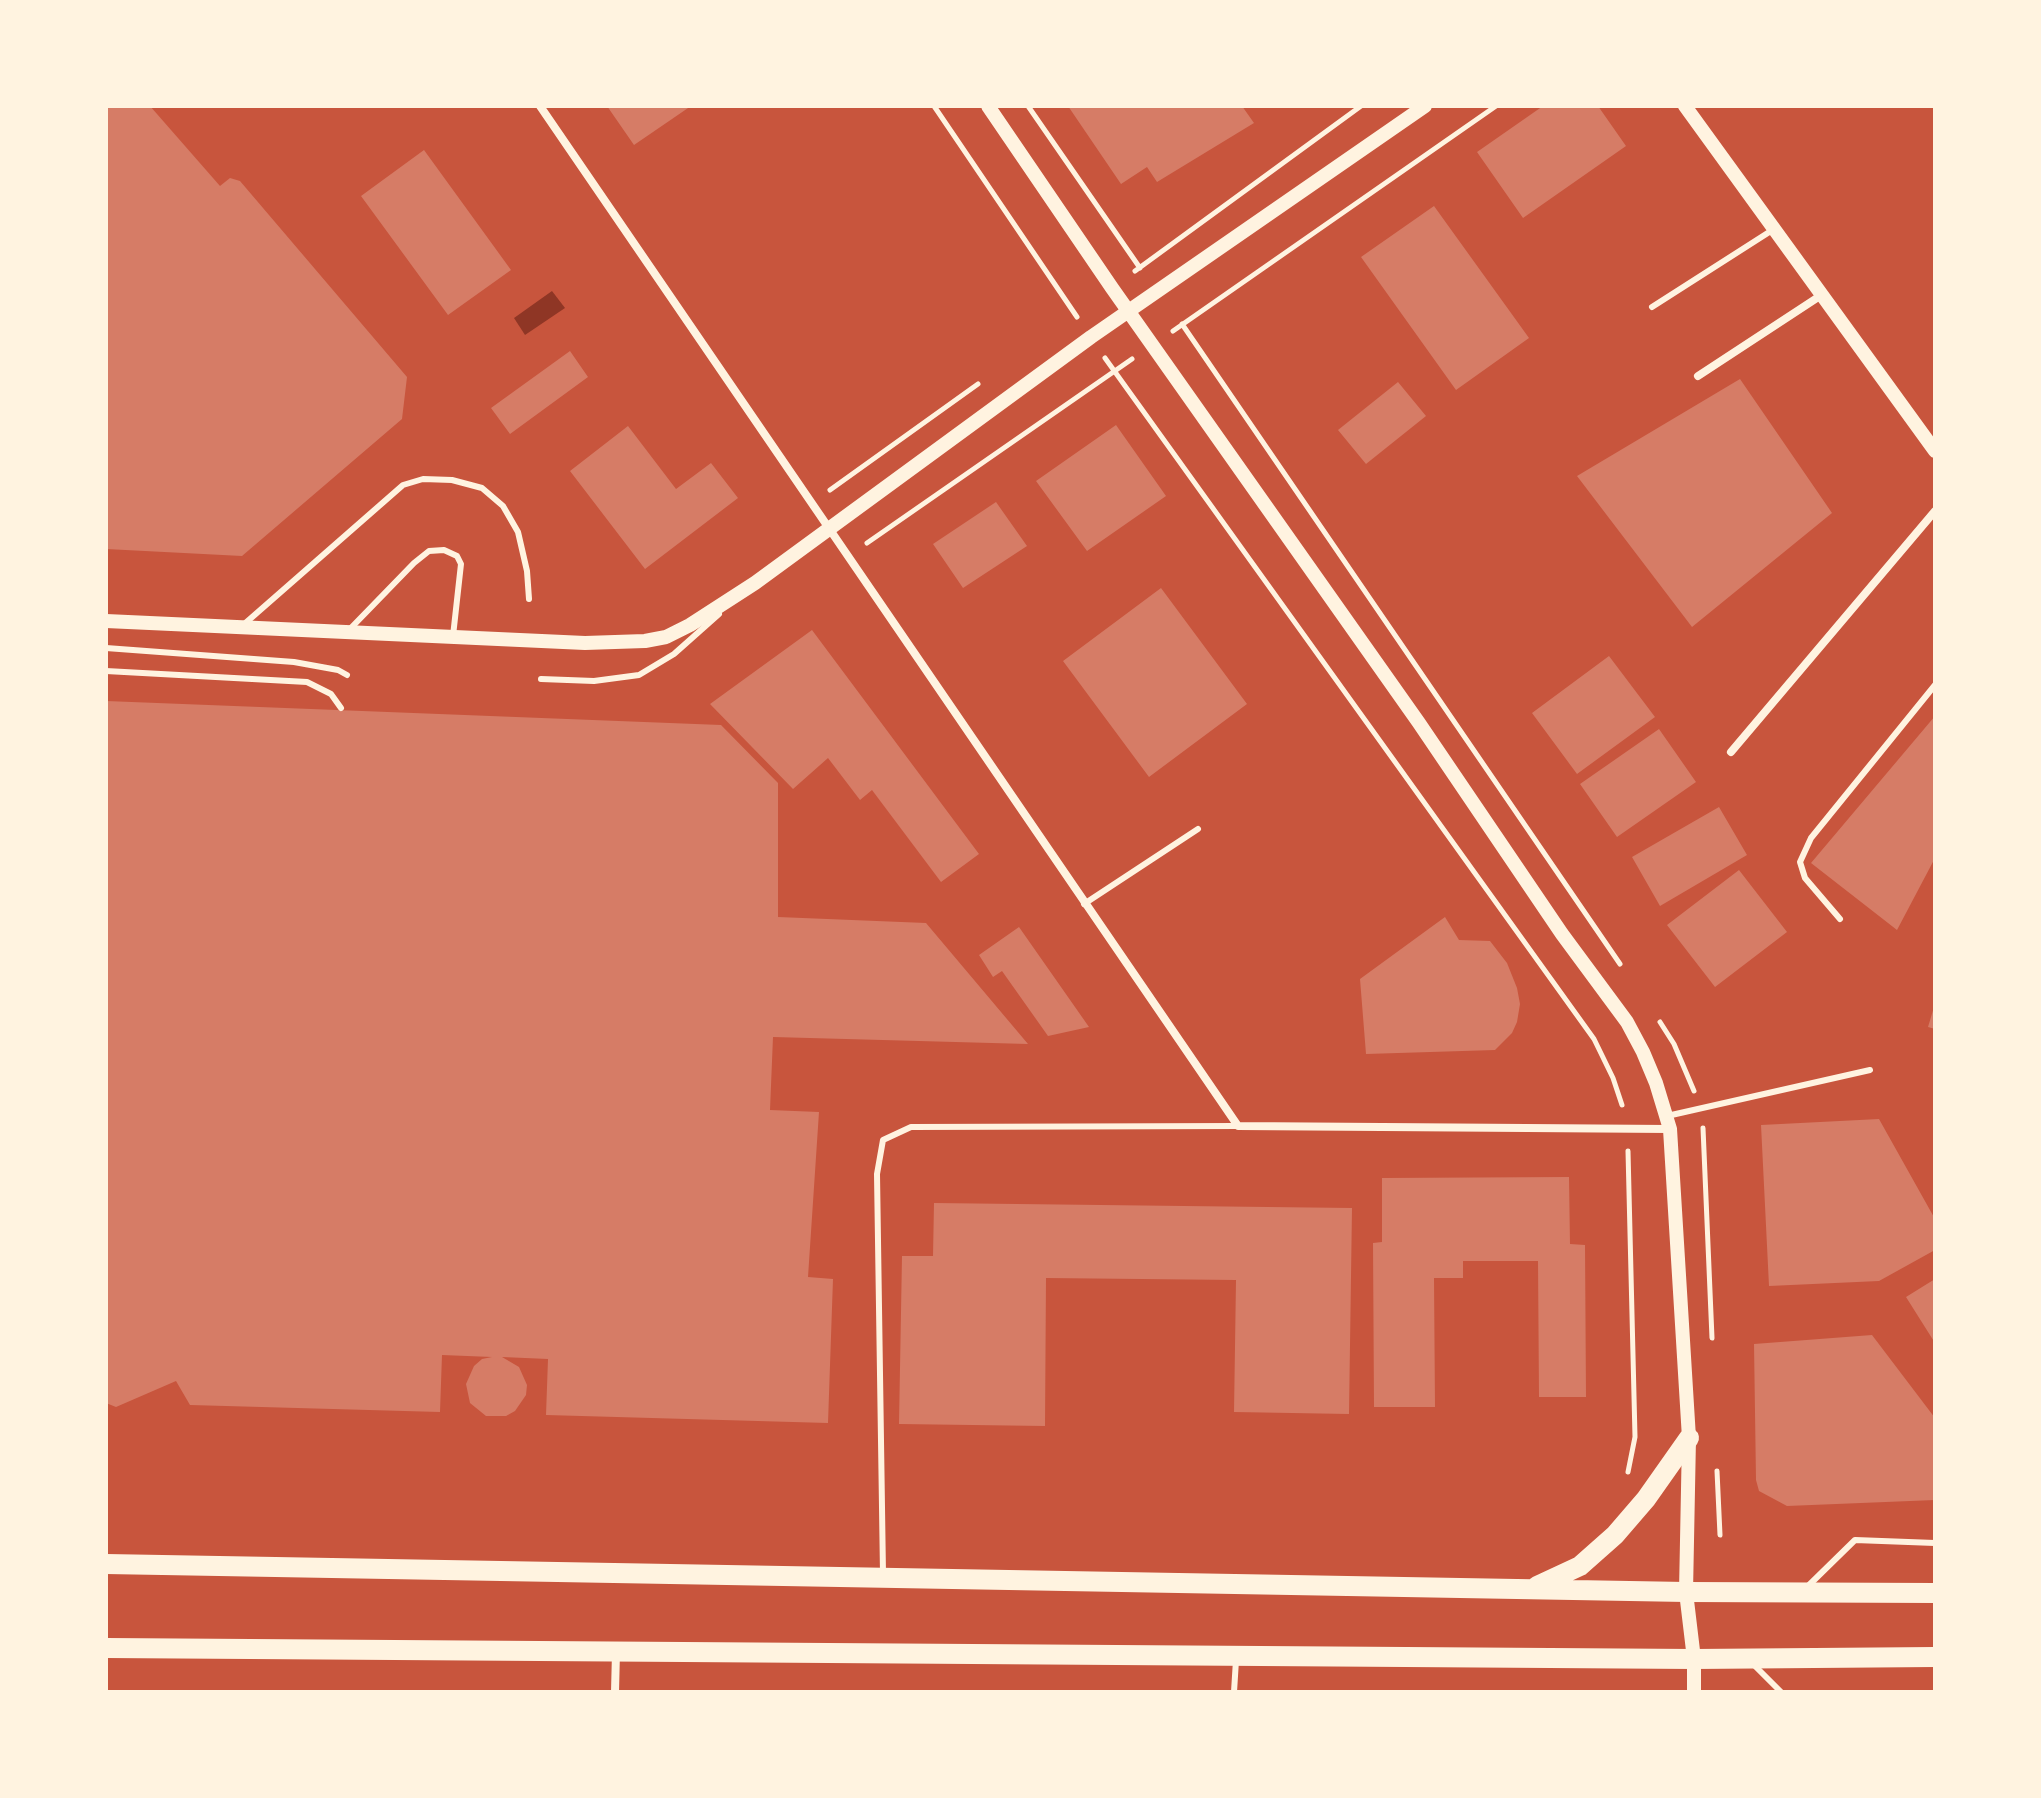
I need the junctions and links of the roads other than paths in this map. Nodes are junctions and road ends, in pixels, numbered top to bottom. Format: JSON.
{"nodes":[{"id":1,"x":540,"y":106,"type":"edge"},
{"id":2,"x":988,"y":106,"type":"edge"},
{"id":3,"x":1425,"y":106,"type":"edge"},
{"id":4,"x":1685,"y":106,"type":"edge"},
{"id":5,"x":1774,"y":229,"type":"junction"},
{"id":6,"x":1820,"y":296,"type":"junction"},
{"id":7,"x":1652,"y":307,"type":"dead end"},
{"id":8,"x":1129,"y":310,"type":"junction"},
{"id":9,"x":1698,"y":376,"type":"dead end"},
{"id":10,"x":1935,"y":451,"type":"edge"},
{"id":11,"x":1935,"y":511,"type":"edge"},
{"id":12,"x":828,"y":529,"type":"junction"},
{"id":13,"x":755,"y":583,"type":"junction"},
{"id":14,"x":529,"y":599,"type":"dead end"},
{"id":15,"x":106,"y":621,"type":"edge"},
{"id":16,"x":242,"y":626,"type":"junction"},
{"id":17,"x":348,"y":631,"type":"junction"},
{"id":18,"x":453,"y":636,"type":"junction"},
{"id":19,"x":106,"y":648,"type":"edge"},
{"id":20,"x":106,"y":671,"type":"edge"},
{"id":21,"x":347,"y":675,"type":"dead end"},
{"id":22,"x":541,"y":679,"type":"dead end"},
{"id":23,"x":1935,"y":685,"type":"edge"},
{"id":24,"x":341,"y":708,"type":"dead end"},
{"id":25,"x":1731,"y":752,"type":"dead end"},
{"id":26,"x":1198,"y":829,"type":"dead end"},
{"id":27,"x":1084,"y":904,"type":"junction"},
{"id":28,"x":1840,"y":919,"type":"dead end"},
{"id":29,"x":1870,"y":1070,"type":"dead end"},
{"id":30,"x":1669,"y":1123,"type":"junction"},
{"id":31,"x":1238,"y":1126,"type":"junction"},
{"id":32,"x":1689,"y":1438,"type":"junction"},
{"id":33,"x":1935,"y":1543,"type":"edge"},
{"id":34,"x":106,"y":1564,"type":"edge"},
{"id":35,"x":884,"y":1578,"type":"junction"},
{"id":36,"x":1529,"y":1589,"type":"junction"},
{"id":37,"x":1686,"y":1592,"type":"junction"},
{"id":38,"x":1803,"y":1592,"type":"junction"},
{"id":39,"x":1935,"y":1593,"type":"edge"},
{"id":40,"x":106,"y":1648,"type":"edge"},
{"id":41,"x":616,"y":1651,"type":"junction"},
{"id":42,"x":1236,"y":1656,"type":"junction"},
{"id":43,"x":1935,"y":1657,"type":"edge"},
{"id":44,"x":1747,"y":1658,"type":"junction"},
{"id":45,"x":1694,"y":1659,"type":"junction"},
{"id":46,"x":615,"y":1692,"type":"edge"},
{"id":47,"x":1234,"y":1692,"type":"edge"},
{"id":48,"x":1694,"y":1692,"type":"edge"},
{"id":49,"x":1781,"y":1692,"type":"edge"}],
"edges":[{"from":1,"to":12,"type":"street"},
{"from":2,"to":8,"type":"street"},
{"from":3,"to":8,"type":"street"},
{"from":4,"to":5,"type":"street"},
{"from":5,"to":6,"type":"street"},
{"from":5,"to":7,"type":"lane"},
{"from":6,"to":9,"type":"street"},
{"from":6,"to":10,"type":"street"},
{"from":8,"to":12,"type":"street"},
{"from":8,"to":30,"type":"street"},
{"from":11,"to":25,"type":"street"},
{"from":12,"to":13,"type":"street"},
{"from":12,"to":27,"type":"street"},
{"from":13,"to":18,"type":"street"},
{"from":13,"to":22,"type":"lane"},
{"from":14,"to":16,"type":"lane"},
{"from":15,"to":16,"type":"street"},
{"from":16,"to":17,"type":"street"},
{"from":17,"to":18,"type":"street"},
{"from":17,"to":18,"type":"lane"},
{"from":19,"to":21,"type":"lane"},
{"from":20,"to":24,"type":"lane"},
{"from":23,"to":28,"type":"lane"},
{"from":26,"to":27,"type":"lane"},
{"from":27,"to":31,"type":"street"},
{"from":29,"to":30,"type":"lane"},
{"from":30,"to":31,"type":"street"},
{"from":30,"to":32,"type":"street"},
{"from":31,"to":35,"type":"lane"},
{"from":32,"to":36,"type":"main road"},
{"from":32,"to":37,"type":"street"},
{"from":33,"to":38,"type":"lane"},
{"from":34,"to":35,"type":"main road"},
{"from":35,"to":36,"type":"main road"},
{"from":36,"to":37,"type":"main road"},
{"from":37,"to":38,"type":"main road"},
{"from":37,"to":45,"type":"street"},
{"from":38,"to":39,"type":"main road"},
{"from":40,"to":41,"type":"main road"},
{"from":41,"to":42,"type":"main road"},
{"from":41,"to":46,"type":"street"},
{"from":42,"to":45,"type":"main road"},
{"from":42,"to":47,"type":"lane"},
{"from":43,"to":44,"type":"main road"},
{"from":44,"to":45,"type":"main road"},
{"from":44,"to":49,"type":"lane"},
{"from":45,"to":48,"type":"street"}]}
